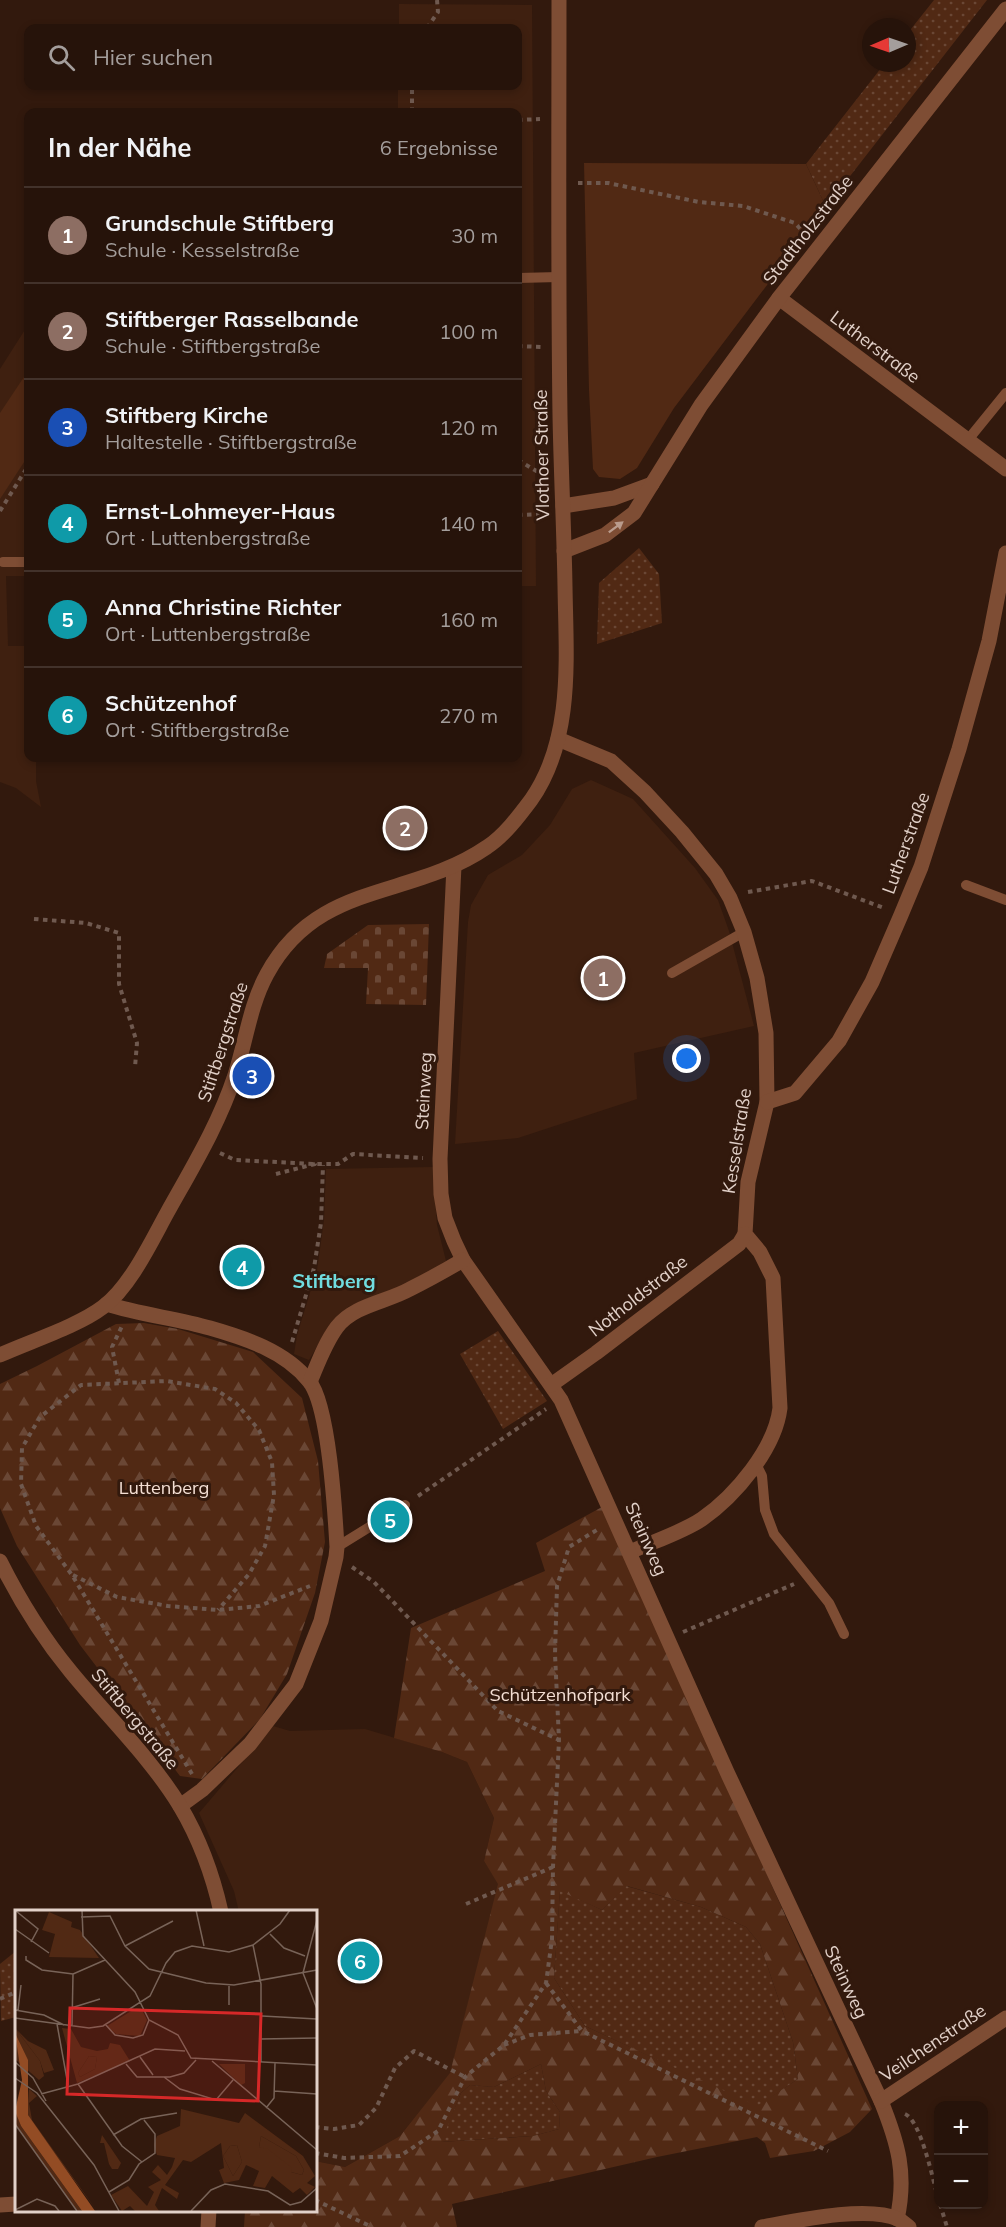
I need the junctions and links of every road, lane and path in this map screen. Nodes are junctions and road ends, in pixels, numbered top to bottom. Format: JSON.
{"nodes":[{"id":1,"x":437,"y":0,"type":"edge"},
{"id":2,"x":559,"y":0,"type":"edge"},
{"id":3,"x":1006,"y":9,"type":"edge"},
{"id":4,"x":430,"y":24,"type":"edge"},
{"id":5,"x":412,"y":90,"type":"edge"},
{"id":6,"x":412,"y":108,"type":"edge"},
{"id":7,"x":596,"y":183,"type":"dead end"},
{"id":8,"x":819,"y":248,"type":"junction"},
{"id":9,"x":559,"y":277,"type":"junction"},
{"id":10,"x":522,"y":278,"type":"edge"},
{"id":11,"x":778,"y":298,"type":"junction"},
{"id":12,"x":1006,"y":393,"type":"edge"},
{"id":13,"x":967,"y":441,"type":"junction"},
{"id":14,"x":522,"y":463,"type":"edge"},
{"id":15,"x":1006,"y":469,"type":"edge"},
{"id":16,"x":24,"y":472,"type":"edge"},
{"id":17,"x":562,"y":474,"type":"junction"},
{"id":18,"x":652,"y":484,"type":"junction"},
{"id":19,"x":563,"y":510,"type":"junction"},
{"id":20,"x":0,"y":511,"type":"edge"},
{"id":21,"x":522,"y":515,"type":"edge"},
{"id":22,"x":564,"y":551,"type":"junction"},
{"id":23,"x":1006,"y":554,"type":"edge"},
{"id":24,"x":3,"y":562,"type":"dead end"},
{"id":25,"x":24,"y":562,"type":"edge"},
{"id":26,"x":558,"y":739,"type":"junction"},
{"id":27,"x":454,"y":866,"type":"junction"},
{"id":28,"x":966,"y":885,"type":"dead end"},
{"id":29,"x":730,"y":898,"type":"junction"},
{"id":30,"x":1006,"y":900,"type":"edge"},
{"id":31,"x":901,"y":915,"type":"junction"},
{"id":32,"x":33,"y":919,"type":"dead end"},
{"id":33,"x":744,"y":932,"type":"junction"},
{"id":34,"x":672,"y":973,"type":"dead end"},
{"id":35,"x":135,"y":1067,"type":"dead end"},
{"id":36,"x":767,"y":1102,"type":"junction"},
{"id":37,"x":205,"y":1146,"type":"junction"},
{"id":38,"x":440,"y":1159,"type":"junction"},
{"id":39,"x":314,"y":1162,"type":"junction"},
{"id":40,"x":323,"y":1164,"type":"junction"},
{"id":41,"x":276,"y":1174,"type":"dead end"},
{"id":42,"x":745,"y":1234,"type":"junction"},
{"id":43,"x":463,"y":1260,"type":"junction"},
{"id":44,"x":107,"y":1304,"type":"junction"},
{"id":45,"x":129,"y":1311,"type":"junction"},
{"id":46,"x":0,"y":1354,"type":"edge"},
{"id":47,"x":287,"y":1360,"type":"junction"},
{"id":48,"x":310,"y":1382,"type":"junction"},
{"id":49,"x":119,"y":1383,"type":"junction"},
{"id":50,"x":550,"y":1385,"type":"junction"},
{"id":51,"x":561,"y":1400,"type":"junction"},
{"id":52,"x":756,"y":1464,"type":"junction"},
{"id":53,"x":405,"y":1505,"type":"joint"},
{"id":54,"x":616,"y":1520,"type":"junction"},
{"id":55,"x":337,"y":1552,"type":"junction"},
{"id":56,"x":630,"y":1552,"type":"junction"},
{"id":57,"x":0,"y":1561,"type":"edge"},
{"id":58,"x":72,"y":1575,"type":"junction"},
{"id":59,"x":332,"y":1577,"type":"junction"},
{"id":60,"x":809,"y":1577,"type":"junction"},
{"id":61,"x":218,"y":1610,"type":"junction"},
{"id":62,"x":844,"y":1634,"type":"dead end"},
{"id":63,"x":669,"y":1638,"type":"junction"},
{"id":64,"x":559,"y":1740,"type":"junction"},
{"id":65,"x":202,"y":1790,"type":"junction"},
{"id":66,"x":180,"y":1806,"type":"junction"},
{"id":67,"x":553,"y":1867,"type":"junction"},
{"id":68,"x":466,"y":1904,"type":"dead end"},
{"id":69,"x":220,"y":1910,"type":"edge"},
{"id":70,"x":546,"y":1983,"type":"junction"},
{"id":71,"x":15,"y":1992,"type":"edge"},
{"id":72,"x":0,"y":1999,"type":"edge"},
{"id":73,"x":1006,"y":2018,"type":"edge"},
{"id":74,"x":582,"y":2031,"type":"junction"},
{"id":75,"x":504,"y":2045,"type":"junction"},
{"id":76,"x":465,"y":2077,"type":"junction"},
{"id":77,"x":881,"y":2102,"type":"junction"},
{"id":78,"x":316,"y":2127,"type":"edge"},
{"id":79,"x":828,"y":2151,"type":"dead end"},
{"id":80,"x":316,"y":2153,"type":"edge"},
{"id":81,"x":316,"y":2200,"type":"edge"},
{"id":82,"x":15,"y":2204,"type":"edge"},
{"id":83,"x":0,"y":2205,"type":"edge"},
{"id":84,"x":941,"y":2209,"type":"edge"},
{"id":85,"x":209,"y":2212,"type":"edge"},
{"id":86,"x":903,"y":2223,"type":"edge"},
{"id":87,"x":208,"y":2227,"type":"edge"},
{"id":88,"x":372,"y":2227,"type":"edge"},
{"id":89,"x":762,"y":2227,"type":"edge"},
{"id":90,"x":947,"y":2227,"type":"edge"}],
"edges":[{"from":1,"to":4,"type":"path"},
{"from":2,"to":9,"type":"street","name":"Vlothoer Straße"},
{"from":3,"to":8,"type":"street","name":"Stadtholzstraße"},
{"from":5,"to":6,"type":"path"},
{"from":7,"to":8,"type":"path"},
{"from":8,"to":11,"type":"street","name":"Stadtholzstraße"},
{"from":9,"to":10,"type":"lane"},
{"from":9,"to":17,"type":"street","name":"Vlothoer Straße"},
{"from":11,"to":13,"type":"street","name":"Lutherstraße"},
{"from":11,"to":18,"type":"street","name":"Stadtholzstraße"},
{"from":12,"to":13,"type":"lane"},
{"from":13,"to":15,"type":"street","name":"Lutherstraße"},
{"from":14,"to":17,"type":"path"},
{"from":16,"to":20,"type":"path"},
{"from":17,"to":19,"type":"street","name":"Vlothoer Straße"},
{"from":18,"to":19,"type":"street"},
{"from":22,"to":18,"type":"street","name":"Stadtholzstraße","one_way":true},
{"from":19,"to":21,"type":"path"},
{"from":19,"to":22,"type":"street","name":"Vlothoer Straße"},
{"from":22,"to":26,"type":"street","name":"Vlothoer Straße"},
{"from":23,"to":31,"type":"street","name":"Lutherstraße"},
{"from":24,"to":25,"type":"lane"},
{"from":26,"to":27,"type":"street","name":"Vlothoer Straße"},
{"from":26,"to":29,"type":"street","name":"Kesselstraße"},
{"from":27,"to":37,"type":"street","name":"Stiftbergstraße"},
{"from":27,"to":38,"type":"street","name":"Steinweg"},
{"from":28,"to":30,"type":"lane"},
{"from":29,"to":31,"type":"path"},
{"from":29,"to":33,"type":"street","name":"Kesselstraße"},
{"from":31,"to":36,"type":"street","name":"Lutherstraße"},
{"from":32,"to":35,"type":"path"},
{"from":33,"to":34,"type":"lane"},
{"from":33,"to":36,"type":"street","name":"Kesselstraße"},
{"from":36,"to":42,"type":"street","name":"Kesselstraße"},
{"from":37,"to":39,"type":"path"},
{"from":37,"to":44,"type":"street","name":"Stiftbergstraße"},
{"from":38,"to":40,"type":"path"},
{"from":38,"to":43,"type":"street","name":"Steinweg"},
{"from":39,"to":40,"type":"path"},
{"from":39,"to":41,"type":"path"},
{"from":40,"to":47,"type":"path"},
{"from":42,"to":50,"type":"street","name":"Notholdstraße"},
{"from":42,"to":52,"type":"street"},
{"from":43,"to":48,"type":"street"},
{"from":43,"to":50,"type":"street","name":"Steinweg"},
{"from":44,"to":45,"type":"street"},
{"from":44,"to":46,"type":"street","name":"Stiftbergstraße"},
{"from":45,"to":47,"type":"street"},
{"from":45,"to":49,"type":"path"},
{"from":47,"to":48,"type":"street"},
{"from":48,"to":55,"type":"street"},
{"from":49,"to":58,"type":"path"},
{"from":49,"to":61,"type":"path"},
{"from":50,"to":51,"type":"street","name":"Steinweg"},
{"from":51,"to":53,"type":"path"},
{"from":51,"to":54,"type":"street","name":"Steinweg"},
{"from":52,"to":56,"type":"street"},
{"from":52,"to":60,"type":"lane"},
{"from":53,"to":55,"type":"lane"},
{"from":54,"to":56,"type":"street","name":"Steinweg"},
{"from":54,"to":64,"type":"path"},
{"from":55,"to":59,"type":"street"},
{"from":55,"to":64,"type":"path"},
{"from":56,"to":63,"type":"street","name":"Steinweg"},
{"from":57,"to":66,"type":"street","name":"Stiftbergstraße"},
{"from":58,"to":61,"type":"path"},
{"from":58,"to":65,"type":"path"},
{"from":59,"to":61,"type":"path"},
{"from":59,"to":65,"type":"street"},
{"from":60,"to":62,"type":"lane"},
{"from":60,"to":63,"type":"path"},
{"from":63,"to":77,"type":"street","name":"Steinweg"},
{"from":64,"to":67,"type":"path"},
{"from":65,"to":66,"type":"street"},
{"from":66,"to":69,"type":"street","name":"Stiftbergstraße"},
{"from":67,"to":68,"type":"path"},
{"from":67,"to":70,"type":"path"},
{"from":70,"to":74,"type":"path"},
{"from":70,"to":75,"type":"path"},
{"from":71,"to":72,"type":"path"},
{"from":73,"to":77,"type":"street","name":"Veilchenstraße"},
{"from":74,"to":75,"type":"path"},
{"from":74,"to":79,"type":"path"},
{"from":75,"to":76,"type":"path"},
{"from":76,"to":78,"type":"path"},
{"from":76,"to":80,"type":"path"},
{"from":77,"to":86,"type":"street","name":"Steinweg"},
{"from":81,"to":88,"type":"path"},
{"from":82,"to":83,"type":"street"},
{"from":84,"to":90,"type":"path"},
{"from":85,"to":87,"type":"street"},
{"from":86,"to":89,"type":"street"}]}
